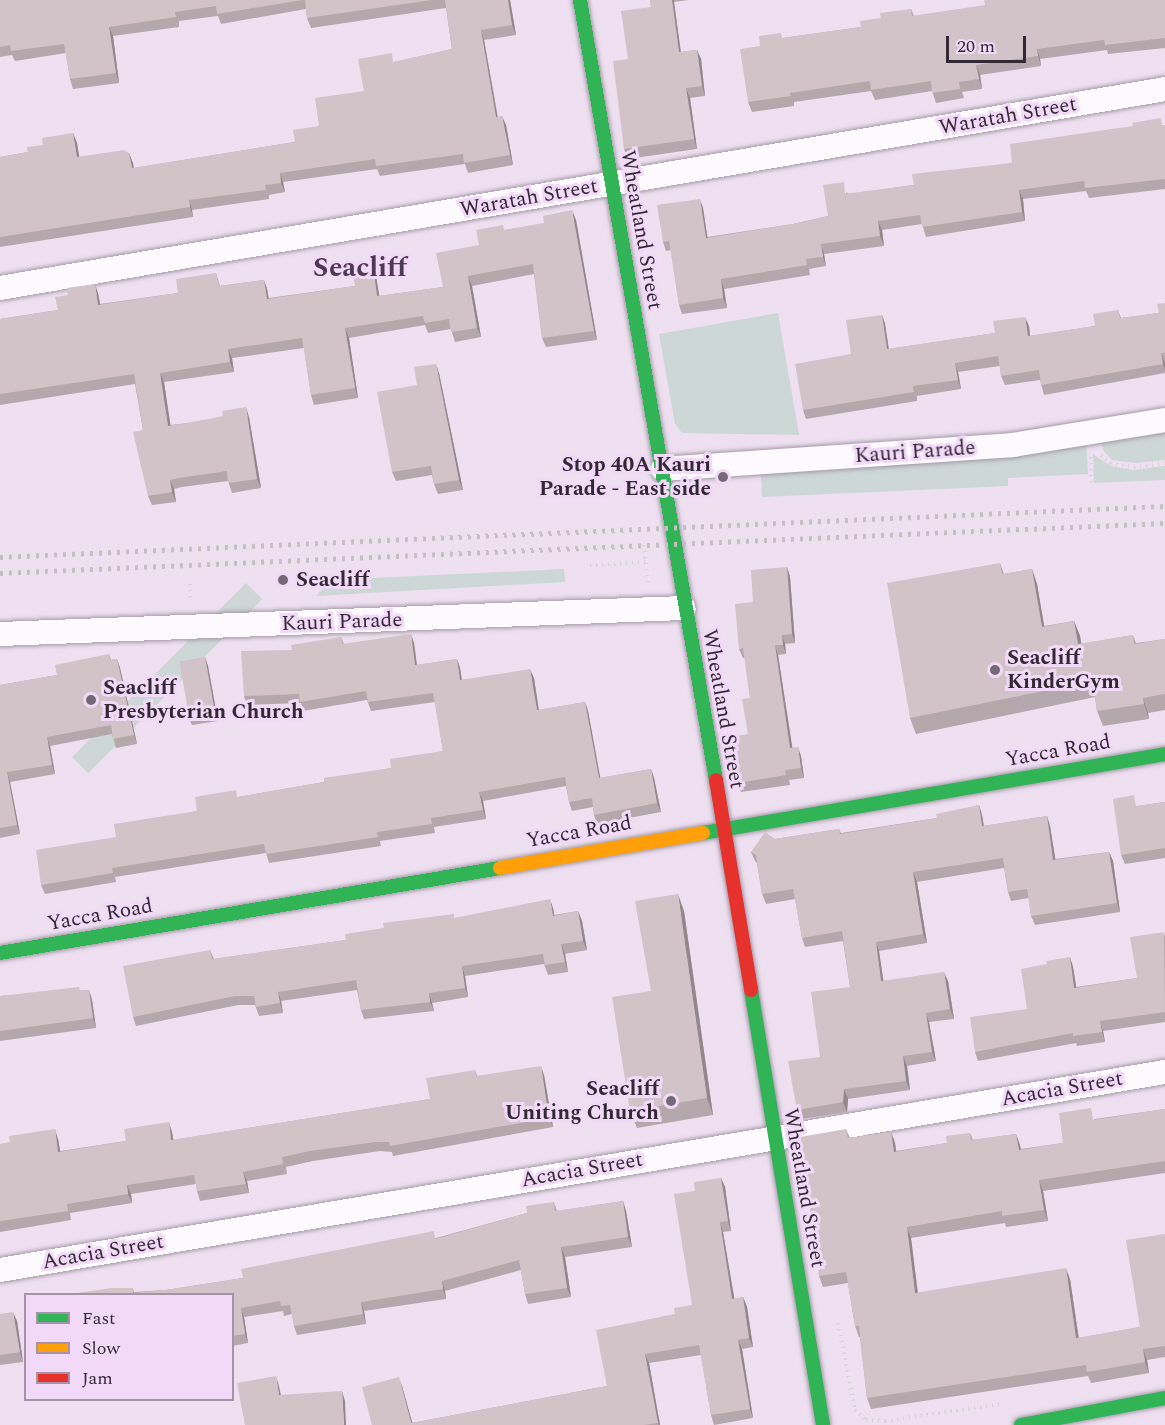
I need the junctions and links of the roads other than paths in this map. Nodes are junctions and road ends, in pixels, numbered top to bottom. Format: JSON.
{"nodes":[{"id":1,"x":580,"y":0,"type":"edge"},
{"id":2,"x":1165,"y":90,"type":"edge"},
{"id":3,"x":611,"y":184,"type":"junction"},
{"id":4,"x":0,"y":288,"type":"edge"},
{"id":5,"x":1165,"y":420,"type":"edge"},
{"id":6,"x":663,"y":469,"type":"junction"},
{"id":7,"x":684,"y":608,"type":"junction"},
{"id":8,"x":0,"y":634,"type":"edge"},
{"id":9,"x":1165,"y":754,"type":"edge"},
{"id":10,"x":722,"y":829,"type":"junction"},
{"id":11,"x":0,"y":953,"type":"edge"},
{"id":12,"x":1165,"y":1072,"type":"edge"},
{"id":13,"x":774,"y":1138,"type":"junction"},
{"id":14,"x":0,"y":1269,"type":"edge"},
{"id":15,"x":1165,"y":1398,"type":"edge"},
{"id":16,"x":824,"y":1425,"type":"edge"},
{"id":17,"x":1021,"y":1425,"type":"edge"}],
"edges":[{"from":1,"to":3,"type":"street","name":"Wheatland Street"},
{"from":2,"to":3,"type":"street","name":"Waratah Street"},
{"from":3,"to":4,"type":"street","name":"Waratah Street"},
{"from":3,"to":6,"type":"street","name":"Wheatland Street"},
{"from":5,"to":6,"type":"street","name":"Kauri Parade"},
{"from":6,"to":7,"type":"street","name":"Wheatland Street"},
{"from":7,"to":8,"type":"street","name":"Kauri Parade"},
{"from":7,"to":10,"type":"street","name":"Wheatland Street"},
{"from":9,"to":10,"type":"street","name":"Yacca Road"},
{"from":10,"to":11,"type":"street","name":"Yacca Road"},
{"from":10,"to":13,"type":"street","name":"Wheatland Street"},
{"from":12,"to":13,"type":"street","name":"Acacia Street"},
{"from":13,"to":14,"type":"street","name":"Acacia Street"},
{"from":13,"to":16,"type":"street","name":"Wheatland Street"},
{"from":15,"to":17,"type":"street"}]}
